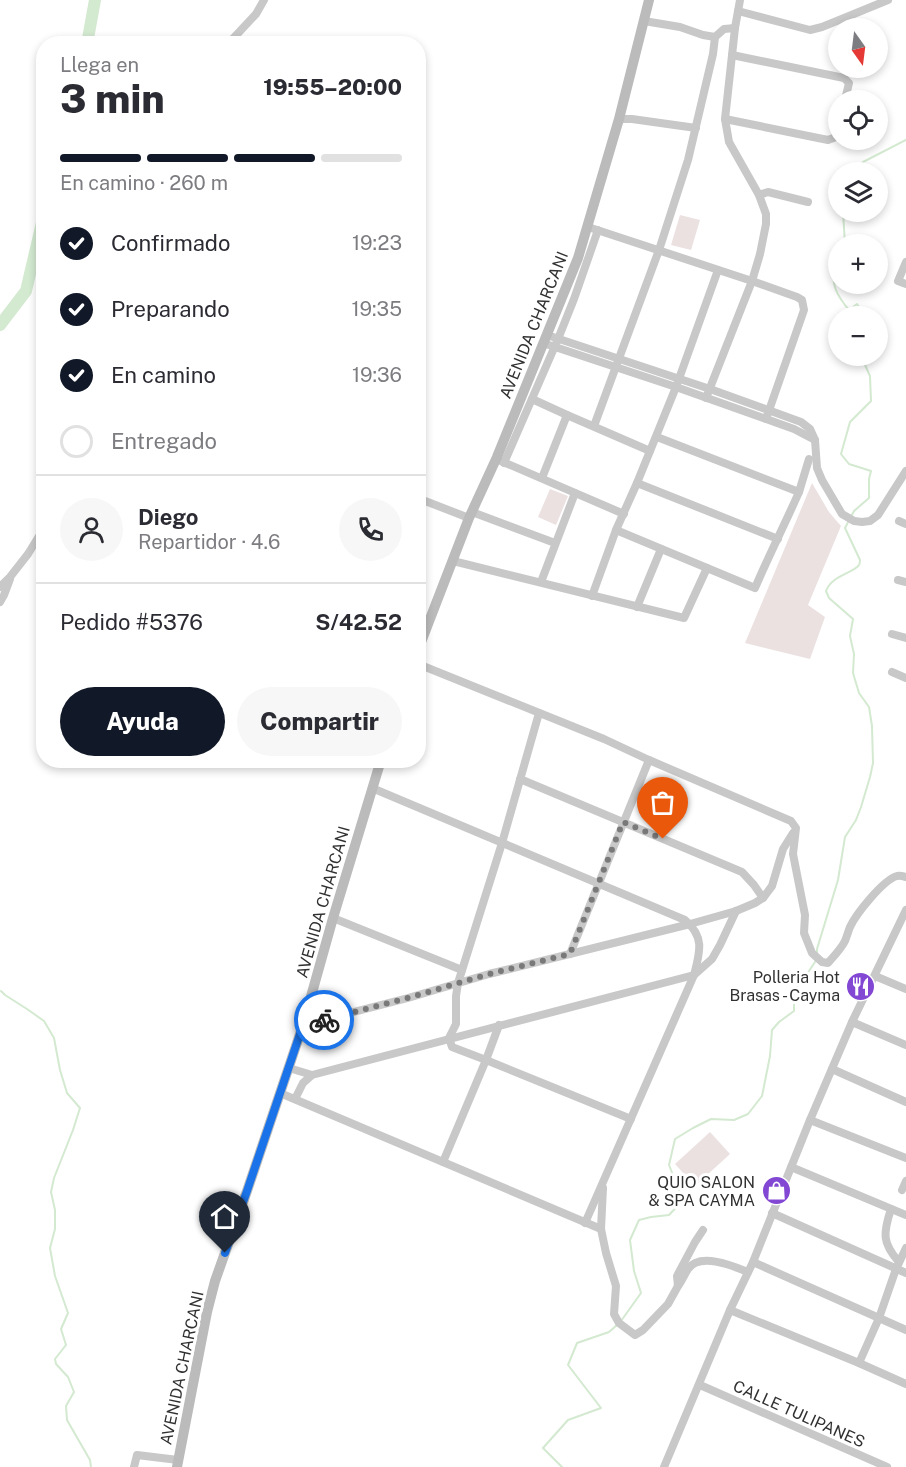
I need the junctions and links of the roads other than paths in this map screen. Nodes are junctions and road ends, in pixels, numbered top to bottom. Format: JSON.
{"nodes":[{"id":1,"x":264,"y":0,"type":"edge"},
{"id":2,"x":649,"y":0,"type":"edge"},
{"id":3,"x":740,"y":0,"type":"edge"},
{"id":4,"x":888,"y":0,"type":"edge"},
{"id":5,"x":738,"y":11,"type":"junction"},
{"id":6,"x":644,"y":21,"type":"junction"},
{"id":7,"x":735,"y":28,"type":"junction"},
{"id":8,"x":235,"y":36,"type":"edge"},
{"id":9,"x":715,"y":37,"type":"junction"},
{"id":10,"x":732,"y":55,"type":"junction"},
{"id":11,"x":847,"y":90,"type":"edge"},
{"id":12,"x":619,"y":119,"type":"junction"},
{"id":13,"x":725,"y":119,"type":"junction"},
{"id":14,"x":696,"y":128,"type":"junction"},
{"id":15,"x":828,"y":140,"type":"edge"},
{"id":16,"x":759,"y":195,"type":"junction"},
{"id":17,"x":808,"y":202,"type":"dead end"},
{"id":18,"x":593,"y":229,"type":"junction"},
{"id":19,"x":659,"y":250,"type":"junction"},
{"id":20,"x":906,"y":262,"type":"edge"},
{"id":21,"x":718,"y":270,"type":"junction"},
{"id":22,"x":752,"y":280,"type":"junction"},
{"id":23,"x":906,"y":284,"type":"edge"},
{"id":24,"x":545,"y":339,"type":"junction"},
{"id":25,"x":558,"y":339,"type":"junction"},
{"id":26,"x":554,"y":347,"type":"junction"},
{"id":27,"x":619,"y":359,"type":"junction"},
{"id":28,"x":615,"y":367,"type":"junction"},
{"id":29,"x":680,"y":379,"type":"junction"},
{"id":30,"x":676,"y":387,"type":"junction"},
{"id":31,"x":710,"y":389,"type":"junction"},
{"id":32,"x":706,"y":398,"type":"junction"},
{"id":33,"x":532,"y":399,"type":"junction"},
{"id":34,"x":567,"y":415,"type":"junction"},
{"id":35,"x":767,"y":415,"type":"junction"},
{"id":36,"x":594,"y":426,"type":"junction"},
{"id":37,"x":657,"y":437,"type":"junction"},
{"id":38,"x":651,"y":451,"type":"junction"},
{"id":39,"x":809,"y":459,"type":"dead end"},
{"id":40,"x":500,"y":461,"type":"junction"},
{"id":41,"x":906,"y":471,"type":"edge"},
{"id":42,"x":542,"y":478,"type":"junction"},
{"id":43,"x":637,"y":483,"type":"junction"},
{"id":44,"x":799,"y":492,"type":"junction"},
{"id":45,"x":575,"y":493,"type":"junction"},
{"id":46,"x":426,"y":501,"type":"edge"},
{"id":47,"x":624,"y":514,"type":"junction"},
{"id":48,"x":470,"y":515,"type":"junction"},
{"id":49,"x":616,"y":531,"type":"junction"},
{"id":50,"x":778,"y":539,"type":"junction"},
{"id":51,"x":36,"y":541,"type":"edge"},
{"id":52,"x":555,"y":543,"type":"junction"},
{"id":53,"x":661,"y":549,"type":"junction"},
{"id":54,"x":453,"y":561,"type":"junction"},
{"id":55,"x":707,"y":568,"type":"junction"},
{"id":56,"x":10,"y":577,"type":"junction"},
{"id":57,"x":541,"y":582,"type":"junction"},
{"id":58,"x":0,"y":587,"type":"edge"},
{"id":59,"x":592,"y":596,"type":"junction"},
{"id":60,"x":0,"y":602,"type":"edge"},
{"id":61,"x":638,"y":607,"type":"junction"},
{"id":62,"x":426,"y":630,"type":"edge"},
{"id":63,"x":892,"y":634,"type":"dead end"},
{"id":64,"x":906,"y":638,"type":"edge"},
{"id":65,"x":426,"y":667,"type":"edge"},
{"id":66,"x":892,"y":672,"type":"dead end"},
{"id":67,"x":906,"y":678,"type":"edge"},
{"id":68,"x":539,"y":713,"type":"junction"},
{"id":69,"x":649,"y":760,"type":"junction"},
{"id":70,"x":378,"y":768,"type":"edge"},
{"id":71,"x":520,"y":779,"type":"junction"},
{"id":72,"x":372,"y":788,"type":"junction"},
{"id":73,"x":623,"y":822,"type":"junction"},
{"id":74,"x":796,"y":828,"type":"junction"},
{"id":75,"x":502,"y":843,"type":"junction"},
{"id":76,"x":906,"y":877,"type":"edge"},
{"id":77,"x":598,"y":885,"type":"junction"},
{"id":78,"x":763,"y":898,"type":"junction"},
{"id":79,"x":906,"y":910,"type":"edge"},
{"id":80,"x":736,"y":911,"type":"junction"},
{"id":81,"x":333,"y":918,"type":"junction"},
{"id":82,"x":690,"y":924,"type":"junction"},
{"id":83,"x":902,"y":929,"type":"edge"},
{"id":84,"x":570,"y":954,"type":"junction"},
{"id":85,"x":462,"y":970,"type":"junction"},
{"id":86,"x":694,"y":975,"type":"junction"},
{"id":87,"x":875,"y":976,"type":"junction"},
{"id":88,"x":459,"y":983,"type":"junction"},
{"id":89,"x":906,"y":989,"type":"edge"},
{"id":90,"x":852,"y":1022,"type":"junction"},
{"id":91,"x":303,"y":1025,"type":"junction"},
{"id":92,"x":499,"y":1025,"type":"junction"},
{"id":93,"x":449,"y":1038,"type":"junction"},
{"id":94,"x":906,"y":1045,"type":"edge"},
{"id":95,"x":486,"y":1060,"type":"junction"},
{"id":96,"x":289,"y":1068,"type":"junction"},
{"id":97,"x":832,"y":1069,"type":"junction"},
{"id":98,"x":312,"y":1075,"type":"junction"},
{"id":99,"x":280,"y":1093,"type":"junction"},
{"id":100,"x":295,"y":1099,"type":"junction"},
{"id":101,"x":906,"y":1102,"type":"edge"},
{"id":102,"x":631,"y":1119,"type":"junction"},
{"id":103,"x":810,"y":1120,"type":"junction"},
{"id":104,"x":906,"y":1158,"type":"edge"},
{"id":105,"x":443,"y":1162,"type":"junction"},
{"id":106,"x":791,"y":1167,"type":"junction"},
{"id":107,"x":906,"y":1181,"type":"edge"},
{"id":108,"x":603,"y":1184,"type":"junction"},
{"id":109,"x":902,"y":1190,"type":"dead end"},
{"id":110,"x":891,"y":1209,"type":"junction"},
{"id":111,"x":772,"y":1214,"type":"junction"},
{"id":112,"x":906,"y":1215,"type":"edge"},
{"id":113,"x":585,"y":1223,"type":"junction"},
{"id":114,"x":601,"y":1229,"type":"junction"},
{"id":115,"x":703,"y":1230,"type":"dead end"},
{"id":116,"x":906,"y":1248,"type":"edge"},
{"id":117,"x":753,"y":1262,"type":"junction"},
{"id":118,"x":898,"y":1266,"type":"junction"},
{"id":119,"x":748,"y":1272,"type":"junction"},
{"id":120,"x":906,"y":1273,"type":"edge"},
{"id":121,"x":678,"y":1286,"type":"junction"},
{"id":122,"x":730,"y":1310,"type":"junction"},
{"id":123,"x":879,"y":1318,"type":"junction"},
{"id":124,"x":906,"y":1330,"type":"edge"},
{"id":125,"x":859,"y":1363,"type":"junction"},
{"id":126,"x":906,"y":1384,"type":"edge"},
{"id":127,"x":700,"y":1385,"type":"junction"},
{"id":128,"x":178,"y":1464,"type":"edge"},
{"id":129,"x":134,"y":1467,"type":"edge"},
{"id":130,"x":664,"y":1467,"type":"edge"},
{"id":131,"x":887,"y":1467,"type":"edge"}],
"edges":[{"from":1,"to":8,"type":"street"},
{"from":2,"to":6,"type":"main road","name":"AVENIDA CHARCANI"},
{"from":3,"to":5,"type":"street"},
{"from":4,"to":5,"type":"street"},
{"from":5,"to":7,"type":"street"},
{"from":6,"to":9,"type":"street"},
{"from":6,"to":12,"type":"main road","name":"AVENIDA CHARCANI"},
{"from":7,"to":9,"type":"street"},
{"from":7,"to":10,"type":"street"},
{"from":9,"to":14,"type":"street"},
{"from":10,"to":11,"type":"street"},
{"from":10,"to":13,"type":"street"},
{"from":12,"to":14,"type":"street"},
{"from":12,"to":18,"type":"main road","name":"AVENIDA CHARCANI"},
{"from":13,"to":15,"type":"street"},
{"from":13,"to":16,"type":"street"},
{"from":14,"to":19,"type":"street"},
{"from":16,"to":17,"type":"street"},
{"from":16,"to":22,"type":"street"},
{"from":18,"to":19,"type":"street"},
{"from":18,"to":24,"type":"main road","name":"AVENIDA CHARCANI"},
{"from":18,"to":25,"type":"street"},
{"from":19,"to":21,"type":"street"},
{"from":19,"to":27,"type":"street"},
{"from":20,"to":23,"type":"street"},
{"from":21,"to":22,"type":"street"},
{"from":21,"to":29,"type":"street"},
{"from":22,"to":31,"type":"street"},
{"from":22,"to":35,"type":"street"},
{"from":24,"to":25,"type":"street"},
{"from":24,"to":26,"type":"street"},
{"from":24,"to":40,"type":"main road","name":"AVENIDA CHARCANI"},
{"from":25,"to":26,"type":"street"},
{"from":25,"to":27,"type":"street"},
{"from":26,"to":28,"type":"street"},
{"from":26,"to":33,"type":"street"},
{"from":27,"to":28,"type":"street"},
{"from":27,"to":29,"type":"street"},
{"from":28,"to":30,"type":"street"},
{"from":28,"to":36,"type":"street"},
{"from":29,"to":30,"type":"street"},
{"from":29,"to":31,"type":"street"},
{"from":30,"to":32,"type":"street"},
{"from":30,"to":37,"type":"street"},
{"from":31,"to":32,"type":"street"},
{"from":31,"to":35,"type":"street"},
{"from":32,"to":35,"type":"street"},
{"from":33,"to":34,"type":"street"},
{"from":33,"to":40,"type":"street"},
{"from":34,"to":36,"type":"street"},
{"from":34,"to":42,"type":"street"},
{"from":35,"to":41,"type":"street"},
{"from":36,"to":38,"type":"street"},
{"from":37,"to":38,"type":"street"},
{"from":37,"to":44,"type":"street"},
{"from":38,"to":43,"type":"street"},
{"from":39,"to":44,"type":"street"},
{"from":40,"to":42,"type":"street"},
{"from":40,"to":48,"type":"main road","name":"AVENIDA CHARCANI"},
{"from":42,"to":45,"type":"street"},
{"from":43,"to":47,"type":"street"},
{"from":43,"to":50,"type":"street"},
{"from":44,"to":50,"type":"street"},
{"from":45,"to":47,"type":"street"},
{"from":45,"to":52,"type":"street"},
{"from":46,"to":48,"type":"street"},
{"from":47,"to":49,"type":"street"},
{"from":48,"to":52,"type":"street"},
{"from":48,"to":54,"type":"main road","name":"AVENIDA CHARCANI"},
{"from":49,"to":53,"type":"street"},
{"from":49,"to":59,"type":"street"},
{"from":50,"to":55,"type":"street"},
{"from":51,"to":56,"type":"street"},
{"from":52,"to":57,"type":"street"},
{"from":53,"to":55,"type":"street"},
{"from":53,"to":61,"type":"street"},
{"from":54,"to":57,"type":"street"},
{"from":54,"to":62,"type":"main road","name":"AVENIDA CHARCANI"},
{"from":55,"to":61,"type":"street"},
{"from":56,"to":58,"type":"street"},
{"from":56,"to":60,"type":"street"},
{"from":57,"to":59,"type":"street"},
{"from":59,"to":61,"type":"street"},
{"from":63,"to":64,"type":"street"},
{"from":65,"to":68,"type":"street"},
{"from":66,"to":67,"type":"street"},
{"from":68,"to":69,"type":"street"},
{"from":68,"to":71,"type":"street"},
{"from":69,"to":73,"type":"street"},
{"from":69,"to":74,"type":"street"},
{"from":70,"to":72,"type":"main road","name":"AVENIDA CHARCANI"},
{"from":71,"to":73,"type":"street"},
{"from":71,"to":75,"type":"street"},
{"from":72,"to":75,"type":"street"},
{"from":72,"to":81,"type":"main road","name":"AVENIDA CHARCANI"},
{"from":73,"to":77,"type":"street"},
{"from":73,"to":78,"type":"street"},
{"from":74,"to":76,"type":"street"},
{"from":74,"to":78,"type":"street"},
{"from":75,"to":77,"type":"street"},
{"from":75,"to":85,"type":"street"},
{"from":77,"to":82,"type":"street"},
{"from":77,"to":84,"type":"street"},
{"from":78,"to":80,"type":"street"},
{"from":79,"to":83,"type":"street"},
{"from":80,"to":82,"type":"street"},
{"from":80,"to":86,"type":"street"},
{"from":81,"to":85,"type":"street"},
{"from":81,"to":91,"type":"main road","name":"AVENIDA CHARCANI"},
{"from":82,"to":84,"type":"street"},
{"from":82,"to":86,"type":"street"},
{"from":83,"to":87,"type":"street"},
{"from":84,"to":88,"type":"street"},
{"from":85,"to":88,"type":"street"},
{"from":86,"to":92,"type":"street"},
{"from":86,"to":102,"type":"street"},
{"from":87,"to":89,"type":"street"},
{"from":87,"to":90,"type":"street"},
{"from":88,"to":91,"type":"street"},
{"from":88,"to":93,"type":"street"},
{"from":90,"to":94,"type":"street"},
{"from":90,"to":97,"type":"street"},
{"from":91,"to":96,"type":"main road","name":"AVENIDA CHARCANI"},
{"from":92,"to":93,"type":"street"},
{"from":92,"to":95,"type":"street"},
{"from":93,"to":95,"type":"street"},
{"from":93,"to":98,"type":"street"},
{"from":95,"to":102,"type":"street"},
{"from":95,"to":105,"type":"street"},
{"from":96,"to":98,"type":"street"},
{"from":96,"to":99,"type":"main road","name":"AVENIDA CHARCANI"},
{"from":97,"to":101,"type":"street"},
{"from":97,"to":103,"type":"street"},
{"from":98,"to":100,"type":"street"},
{"from":99,"to":100,"type":"street"},
{"from":99,"to":128,"type":"main road","name":"AVENIDA CHARCANI"},
{"from":100,"to":105,"type":"street"},
{"from":102,"to":108,"type":"street"},
{"from":103,"to":104,"type":"street"},
{"from":103,"to":106,"type":"street"},
{"from":105,"to":113,"type":"street"},
{"from":106,"to":110,"type":"street"},
{"from":106,"to":111,"type":"street"},
{"from":107,"to":109,"type":"street"},
{"from":108,"to":113,"type":"street"},
{"from":108,"to":114,"type":"street"},
{"from":110,"to":112,"type":"street"},
{"from":110,"to":118,"type":"street"},
{"from":111,"to":117,"type":"street"},
{"from":111,"to":118,"type":"street"},
{"from":113,"to":114,"type":"street"},
{"from":114,"to":121,"type":"street"},
{"from":115,"to":121,"type":"street"},
{"from":116,"to":118,"type":"street"},
{"from":117,"to":119,"type":"street"},
{"from":117,"to":123,"type":"street"},
{"from":118,"to":120,"type":"street"},
{"from":118,"to":123,"type":"street"},
{"from":119,"to":121,"type":"street"},
{"from":119,"to":122,"type":"street"},
{"from":122,"to":125,"type":"street"},
{"from":122,"to":127,"type":"street"},
{"from":123,"to":124,"type":"street"},
{"from":123,"to":125,"type":"street"},
{"from":125,"to":126,"type":"street"},
{"from":127,"to":130,"type":"street"},
{"from":127,"to":131,"type":"street","name":"CALLE TULIPANES"},
{"from":128,"to":129,"type":"street"}]}
